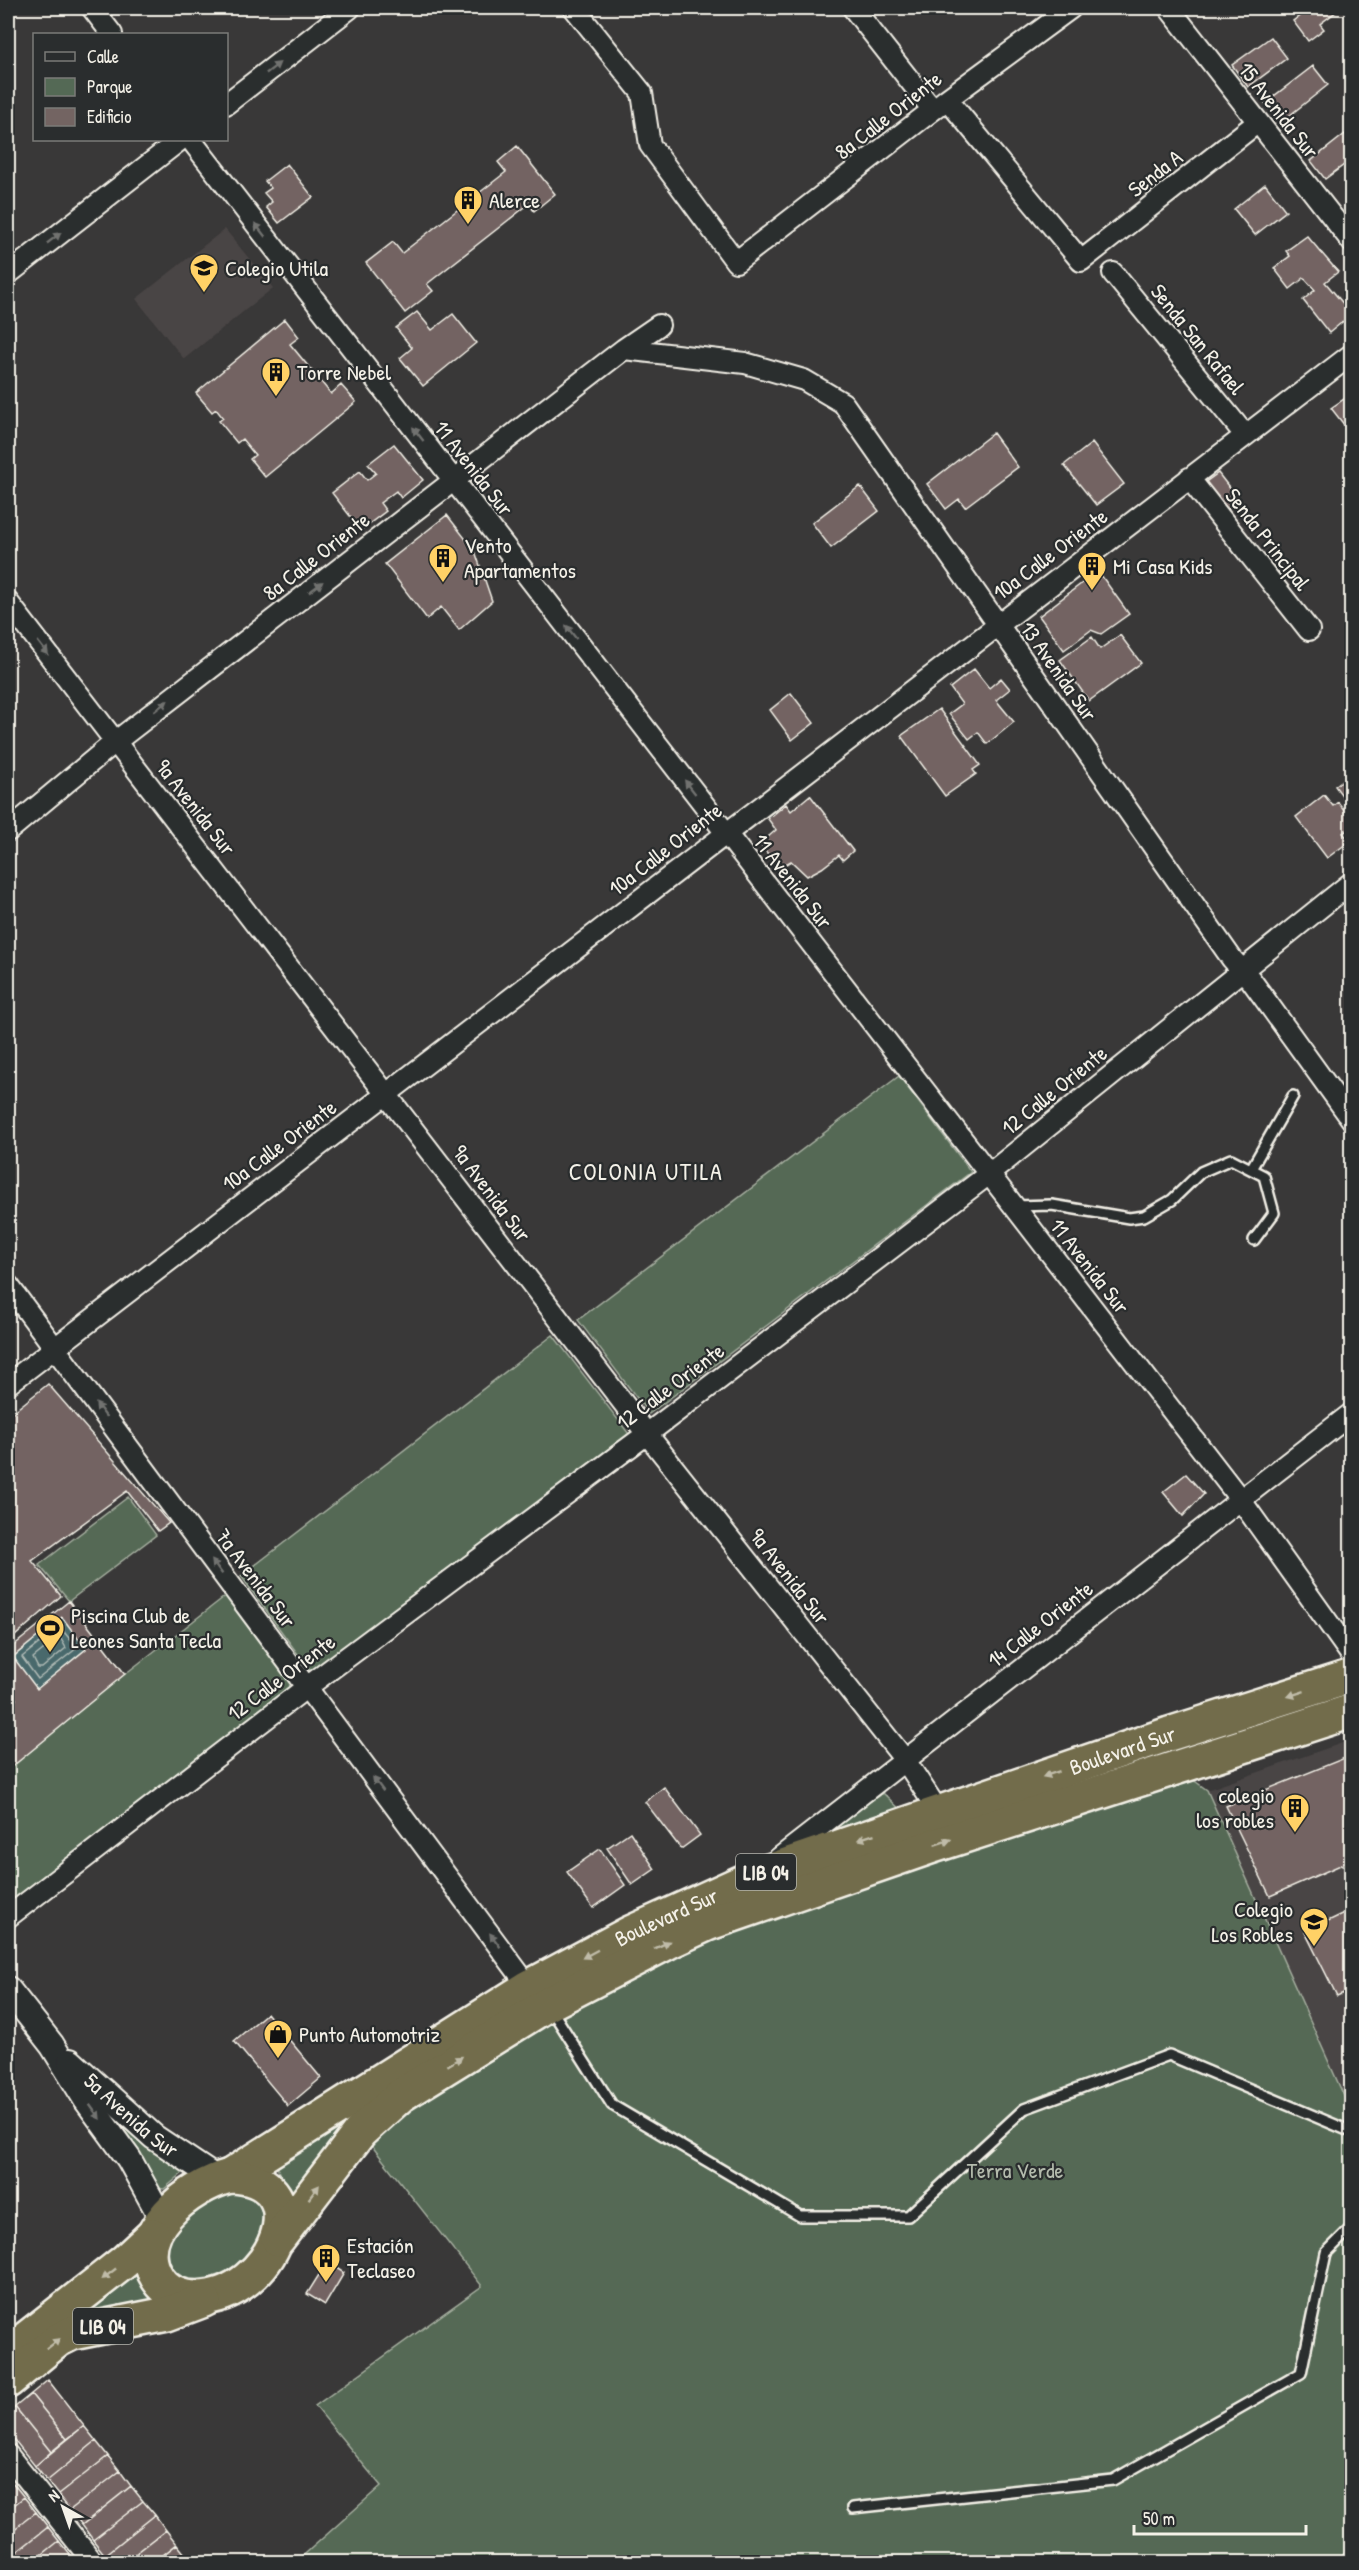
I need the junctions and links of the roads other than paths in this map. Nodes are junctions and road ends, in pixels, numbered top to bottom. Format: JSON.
{"nodes":[{"id":1,"x":92,"y":8,"type":"edge"},
{"id":2,"x":350,"y":8,"type":"edge"},
{"id":3,"x":574,"y":8,"type":"edge"},
{"id":4,"x":853,"y":8,"type":"edge"},
{"id":5,"x":1071,"y":8,"type":"edge"},
{"id":6,"x":1169,"y":8,"type":"edge"},
{"id":7,"x":111,"y":33,"type":"edge"},
{"id":8,"x":228,"y":102,"type":"edge"},
{"id":9,"x":940,"y":104,"type":"junction"},
{"id":10,"x":1258,"y":122,"type":"junction"},
{"id":11,"x":179,"y":141,"type":"edge"},
{"id":12,"x":192,"y":141,"type":"edge"},
{"id":13,"x":1352,"y":242,"type":"edge"},
{"id":14,"x":1113,"y":273,"type":"dead end"},
{"id":15,"x":8,"y":274,"type":"edge"},
{"id":16,"x":659,"y":325,"type":"dead end"},
{"id":17,"x":624,"y":349,"type":"junction"},
{"id":18,"x":1352,"y":354,"type":"edge"},
{"id":19,"x":1245,"y":435,"type":"junction"},
{"id":20,"x":1189,"y":478,"type":"junction"},
{"id":21,"x":454,"y":480,"type":"junction"},
{"id":22,"x":8,"y":602,"type":"edge"},
{"id":23,"x":997,"y":624,"type":"junction"},
{"id":24,"x":1310,"y":630,"type":"dead end"},
{"id":25,"x":115,"y":742,"type":"junction"},
{"id":26,"x":8,"y":831,"type":"edge"},
{"id":27,"x":726,"y":833,"type":"junction"},
{"id":28,"x":1352,"y":882,"type":"edge"},
{"id":29,"x":1242,"y":970,"type":"junction"},
{"id":30,"x":386,"y":1094,"type":"junction"},
{"id":31,"x":1293,"y":1096,"type":"dead end"},
{"id":32,"x":1352,"y":1120,"type":"edge"},
{"id":33,"x":1251,"y":1169,"type":"junction"},
{"id":34,"x":989,"y":1174,"type":"junction"},
{"id":35,"x":1014,"y":1206,"type":"junction"},
{"id":36,"x":1254,"y":1240,"type":"dead end"},
{"id":37,"x":8,"y":1285,"type":"edge"},
{"id":38,"x":54,"y":1348,"type":"junction"},
{"id":39,"x":8,"y":1384,"type":"edge"},
{"id":40,"x":1352,"y":1413,"type":"edge"},
{"id":41,"x":647,"y":1434,"type":"junction"},
{"id":42,"x":1239,"y":1499,"type":"junction"},
{"id":43,"x":1352,"y":1656,"type":"edge"},
{"id":44,"x":1352,"y":1676,"type":"edge"},
{"id":45,"x":307,"y":1687,"type":"junction"},
{"id":46,"x":1352,"y":1711,"type":"edge"},
{"id":47,"x":906,"y":1760,"type":"junction"},
{"id":48,"x":939,"y":1812,"type":"junction"},
{"id":49,"x":760,"y":1874,"type":"junction"},
{"id":50,"x":8,"y":1917,"type":"edge"},
{"id":51,"x":8,"y":1989,"type":"edge"},
{"id":52,"x":539,"y":1996,"type":"junction"},
{"id":53,"x":52,"y":2045,"type":"junction"},
{"id":54,"x":1352,"y":2132,"type":"edge"},
{"id":55,"x":223,"y":2178,"type":"junction"},
{"id":56,"x":1352,"y":2227,"type":"edge"},
{"id":57,"x":158,"y":2228,"type":"junction"},
{"id":58,"x":278,"y":2239,"type":"junction"},
{"id":59,"x":211,"y":2298,"type":"junction"},
{"id":60,"x":8,"y":2353,"type":"edge"},
{"id":61,"x":8,"y":2381,"type":"edge"},
{"id":62,"x":8,"y":2455,"type":"edge"},
{"id":63,"x":853,"y":2508,"type":"dead end"},
{"id":64,"x":1352,"y":2554,"type":"edge"},
{"id":65,"x":93,"y":2562,"type":"edge"},
{"id":66,"x":1346,"y":2562,"type":"edge"}],
"edges":[{"from":1,"to":7,"type":"street"},
{"from":8,"to":2,"type":"street","one_way":true},
{"from":3,"to":9,"type":"street","name":"8a Calle Oriente"},
{"from":4,"to":9,"type":"street"},
{"from":5,"to":9,"type":"street","name":"8a Calle Oriente"},
{"from":6,"to":10,"type":"street","name":"15 Avenida Sur"},
{"from":9,"to":10,"type":"street","name":"Senda A"},
{"from":10,"to":13,"type":"street","name":"15 Avenida Sur"},
{"from":15,"to":11,"type":"street","one_way":true},
{"from":21,"to":12,"type":"street","name":"11 Avenida Sur","one_way":true},
{"from":14,"to":19,"type":"street","name":"Senda San Rafael"},
{"from":16,"to":17,"type":"street","name":"8a Calle Oriente"},
{"from":17,"to":21,"type":"street","name":"8a Calle Oriente"},
{"from":17,"to":23,"type":"street","name":"13 Avenida Sur"},
{"from":18,"to":19,"type":"street","name":"10a Calle Oriente"},
{"from":19,"to":20,"type":"street","name":"10a Calle Oriente"},
{"from":20,"to":23,"type":"street","name":"10a Calle Oriente"},
{"from":20,"to":24,"type":"street","name":"Senda Principal"},
{"from":25,"to":21,"type":"street","name":"8a Calle Oriente","one_way":true},
{"from":27,"to":21,"type":"street","name":"11 Avenida Sur","one_way":true},
{"from":22,"to":25,"type":"street","name":"9a Avenida Sur","one_way":true},
{"from":23,"to":27,"type":"street","name":"10a Calle Oriente"},
{"from":23,"to":29,"type":"street","name":"13 Avenida Sur"},
{"from":25,"to":26,"type":"street","name":"8a Calle Oriente"},
{"from":25,"to":30,"type":"street","name":"9a Avenida Sur"},
{"from":27,"to":30,"type":"street","name":"10a Calle Oriente"},
{"from":27,"to":34,"type":"street","name":"11 Avenida Sur"},
{"from":28,"to":29,"type":"street","name":"12 Calle Oriente"},
{"from":29,"to":32,"type":"street","name":"13 Avenida Sur"},
{"from":29,"to":34,"type":"street","name":"12 Calle Oriente"},
{"from":30,"to":38,"type":"street","name":"10a Calle Oriente"},
{"from":30,"to":41,"type":"street","name":"9a Avenida Sur"},
{"from":31,"to":33,"type":"lane"},
{"from":33,"to":35,"type":"lane"},
{"from":33,"to":36,"type":"lane"},
{"from":34,"to":35,"type":"street","name":"11 Avenida Sur"},
{"from":34,"to":41,"type":"street","name":"12 Calle Oriente"},
{"from":35,"to":42,"type":"street","name":"11 Avenida Sur"},
{"from":37,"to":38,"type":"street","name":"7a Avenida Sur"},
{"from":38,"to":39,"type":"street","name":"10a Calle Oriente"},
{"from":45,"to":38,"type":"street","name":"7a Avenida Sur","one_way":true},
{"from":40,"to":42,"type":"street","name":"14 Calle Oriente"},
{"from":41,"to":45,"type":"street","name":"12 Calle Oriente"},
{"from":41,"to":47,"type":"street","name":"9a Avenida Sur"},
{"from":42,"to":43,"type":"street","name":"11 Avenida Sur"},
{"from":42,"to":47,"type":"street","name":"14 Calle Oriente"},
{"from":44,"to":48,"type":"highway","name":"Boulevard Sur","number":"LIB 04","one_way":true},
{"from":45,"to":50,"type":"street","name":"12 Calle Oriente"},
{"from":52,"to":45,"type":"street","name":"7a Avenida Sur","one_way":true},
{"from":52,"to":46,"type":"highway","name":"Boulevard Sur","number":"LIB 04","one_way":true},
{"from":47,"to":48,"type":"street","name":"9a Avenida Sur"},
{"from":47,"to":49,"type":"street","name":"14 Calle Oriente"},
{"from":48,"to":49,"type":"highway","name":"Boulevard Sur","number":"LIB 04","one_way":true},
{"from":49,"to":52,"type":"highway","name":"Boulevard Sur","number":"LIB 04","one_way":true},
{"from":51,"to":53,"type":"street","name":"5a Avenida Sur"},
{"from":52,"to":54,"type":"lane"},
{"from":52,"to":55,"type":"highway","name":"Boulevard Sur","number":"LIB 04"},
{"from":58,"to":52,"type":"highway","name":"Boulevard Sur","number":"LIB 04","one_way":true},
{"from":53,"to":55,"type":"street","name":"5a Avenida Sur"},
{"from":53,"to":57,"type":"street","name":"5a Avenida Sur","one_way":true},
{"from":55,"to":57,"type":"highway","number":"LIB 04"},
{"from":55,"to":58,"type":"highway"},
{"from":56,"to":63,"type":"lane"},
{"from":57,"to":59,"type":"highway","number":"LIB 04"},
{"from":57,"to":60,"type":"highway","number":"LIB 04","one_way":true},
{"from":58,"to":59,"type":"highway","number":"LIB 04"},
{"from":61,"to":59,"type":"highway","number":"LIB 04","one_way":true},
{"from":62,"to":65,"type":"street"},
{"from":64,"to":66,"type":"lane"}]}
